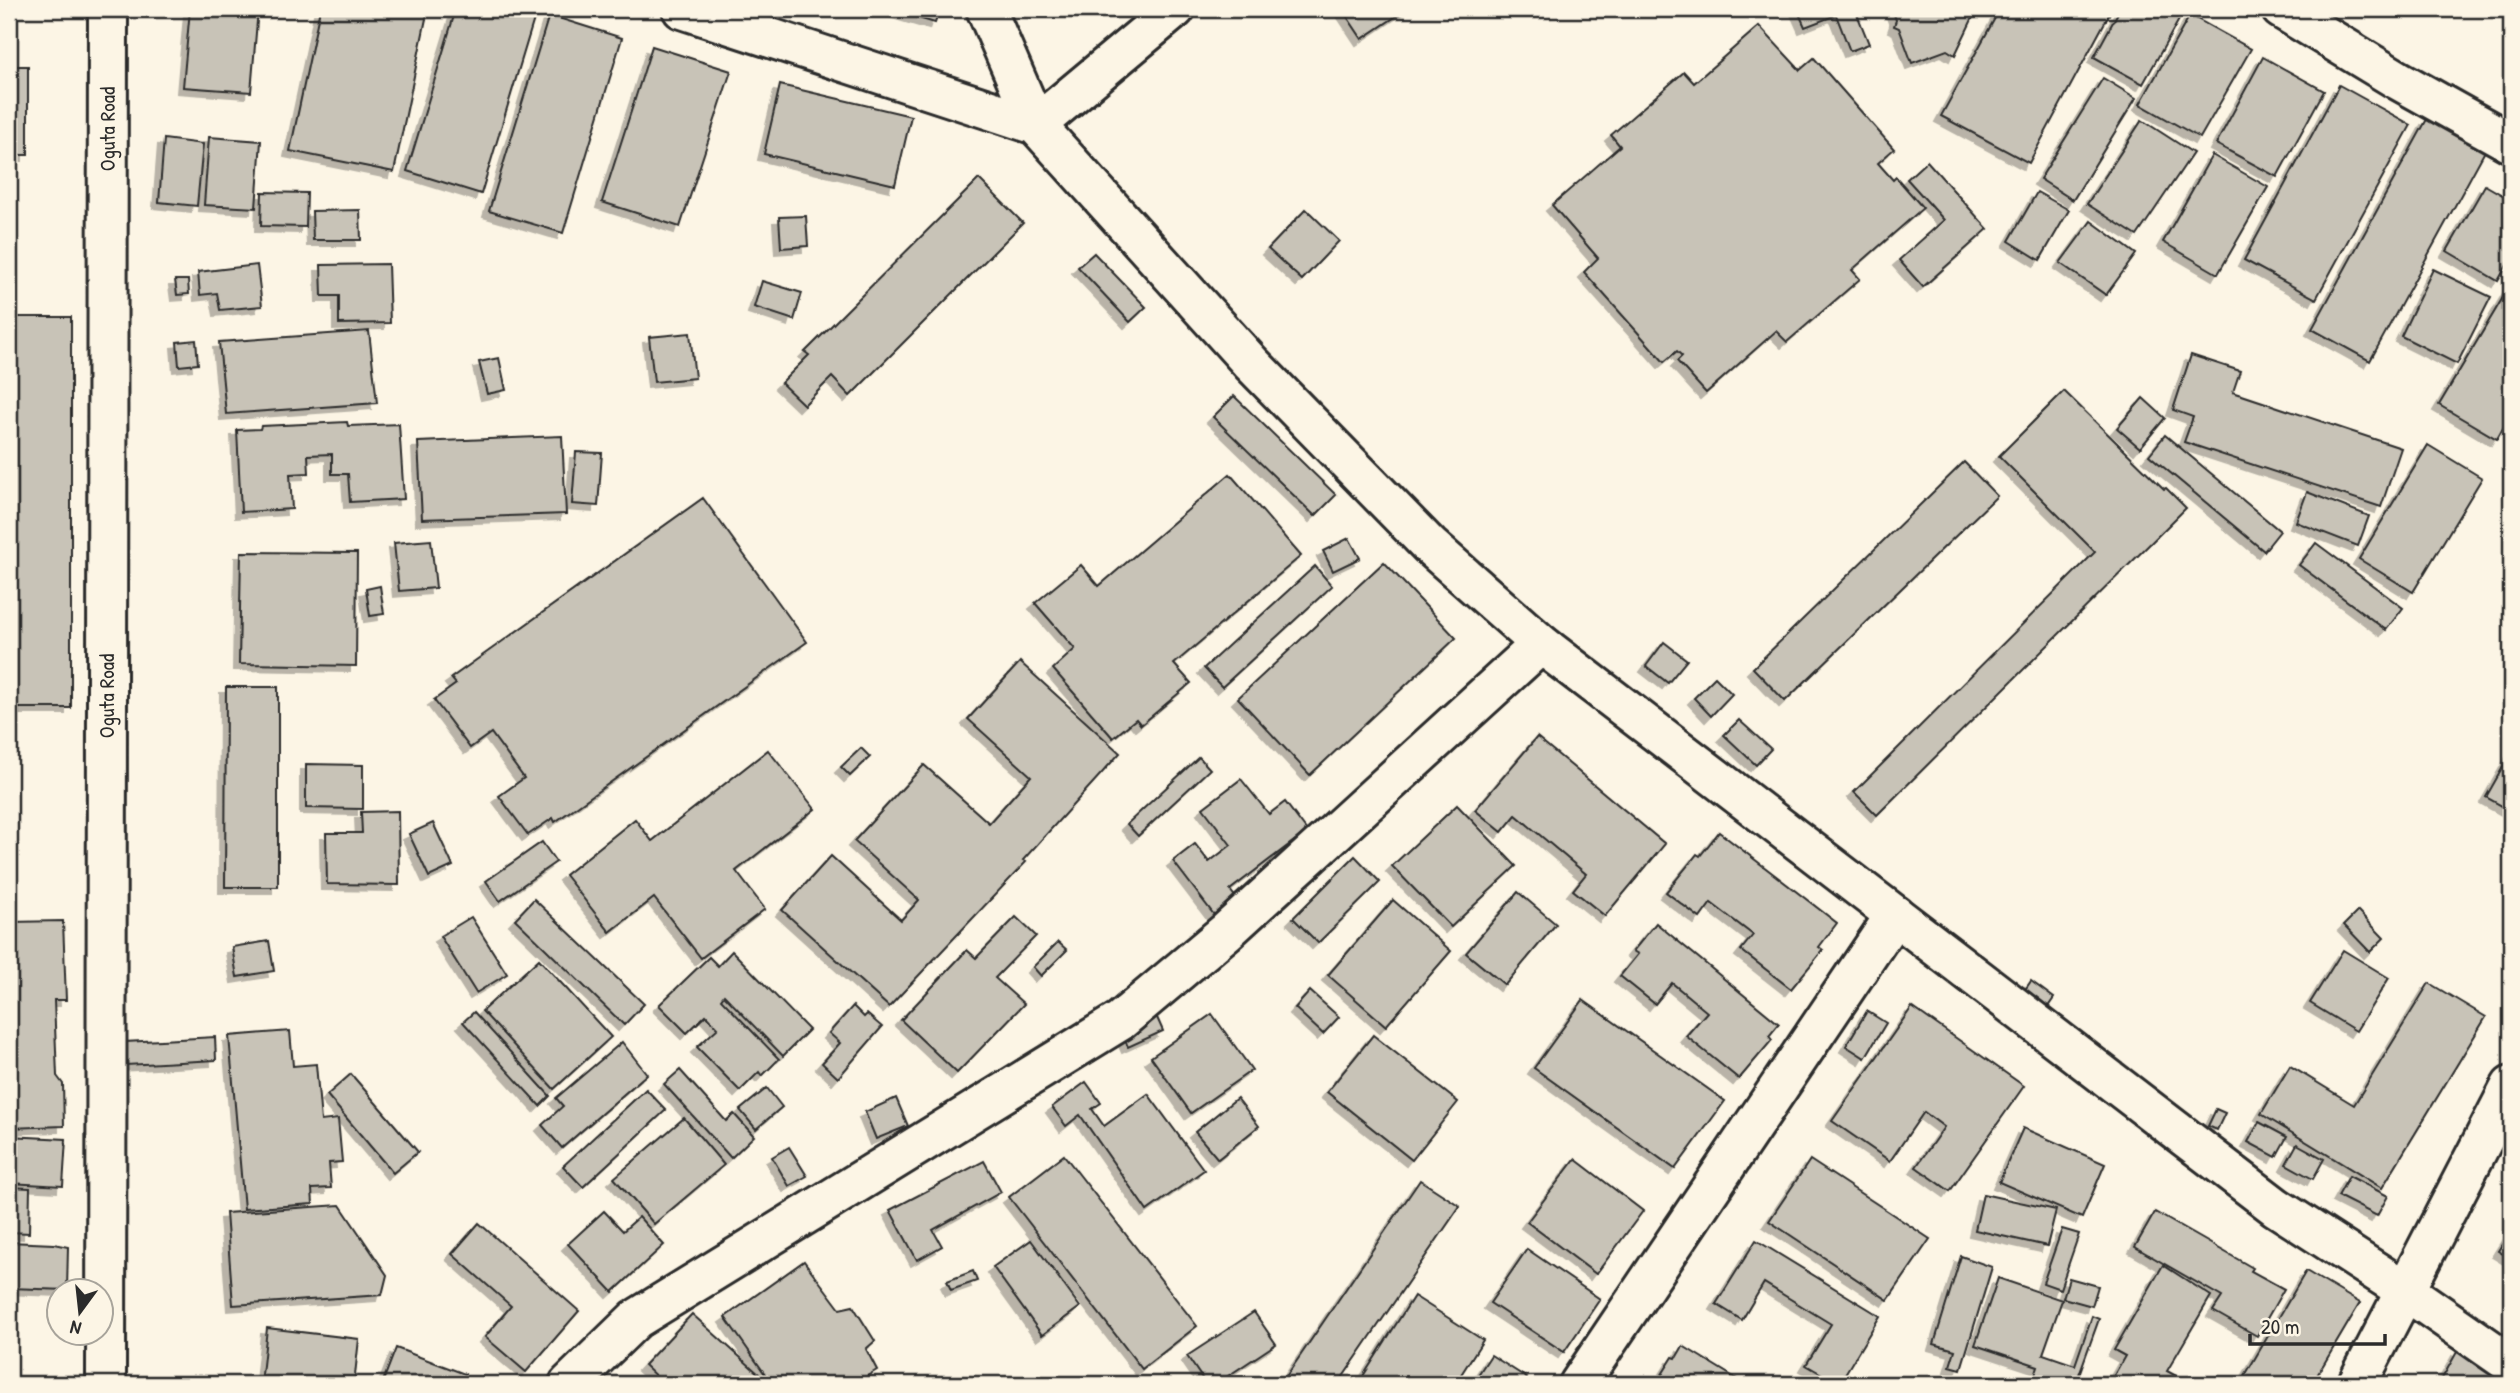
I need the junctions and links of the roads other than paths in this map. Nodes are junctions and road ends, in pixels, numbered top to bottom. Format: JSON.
{"nodes":[{"id":1,"x":108,"y":9,"type":"edge"},
{"id":2,"x":682,"y":9,"type":"edge"},
{"id":3,"x":986,"y":9,"type":"edge"},
{"id":4,"x":1175,"y":9,"type":"edge"},
{"id":5,"x":2281,"y":9,"type":"edge"},
{"id":6,"x":1035,"y":125,"type":"junction"},
{"id":7,"x":2511,"y":143,"type":"edge"},
{"id":8,"x":1541,"y":644,"type":"junction"},
{"id":9,"x":1895,"y":915,"type":"junction"},
{"id":10,"x":2511,"y":1086,"type":"edge"},
{"id":11,"x":2406,"y":1291,"type":"junction"},
{"id":12,"x":2511,"y":1364,"type":"edge"},
{"id":13,"x":106,"y":1384,"type":"edge"},
{"id":14,"x":569,"y":1384,"type":"edge"},
{"id":15,"x":1579,"y":1384,"type":"edge"},
{"id":16,"x":2357,"y":1384,"type":"edge"}],
"edges":[{"from":1,"to":13,"type":"street","name":"Oguta Road"},
{"from":2,"to":6,"type":"street"},
{"from":3,"to":6,"type":"street"},
{"from":4,"to":6,"type":"street"},
{"from":5,"to":7,"type":"street"},
{"from":6,"to":8,"type":"street"},
{"from":8,"to":9,"type":"street"},
{"from":8,"to":14,"type":"street"},
{"from":9,"to":11,"type":"street"},
{"from":9,"to":15,"type":"street"},
{"from":10,"to":11,"type":"street"},
{"from":11,"to":12,"type":"street"},
{"from":11,"to":16,"type":"street"}]}
